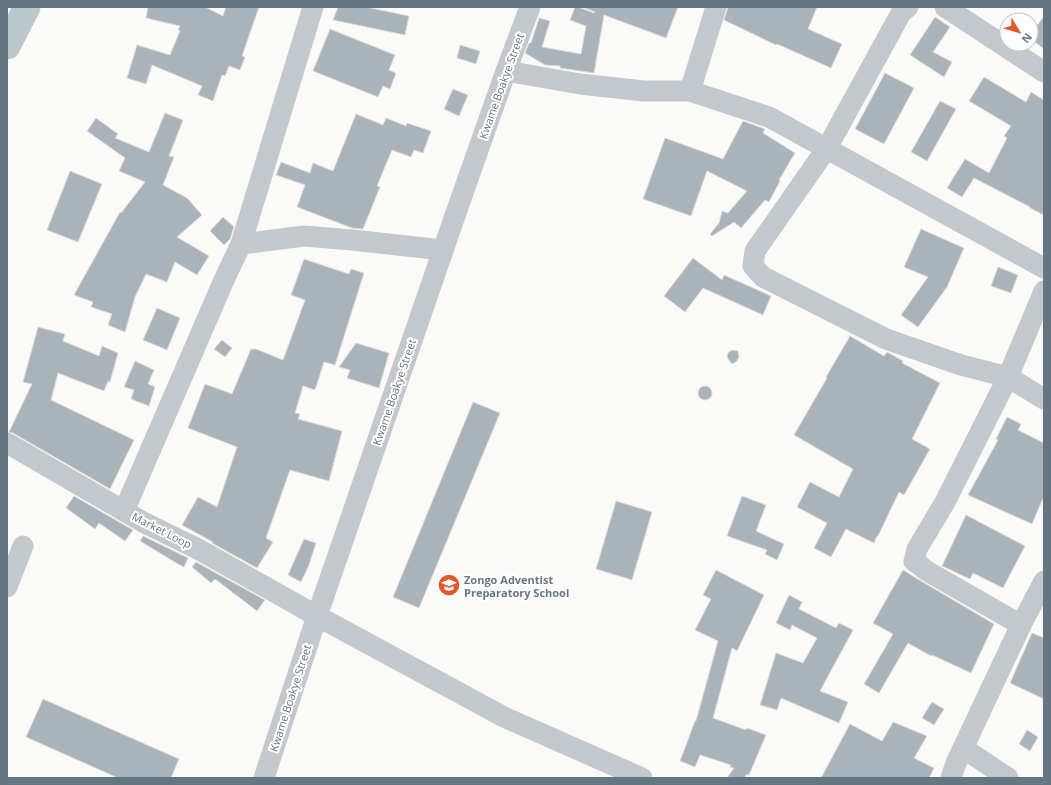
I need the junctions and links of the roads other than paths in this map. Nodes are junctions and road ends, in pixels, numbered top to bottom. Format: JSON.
{"nodes":[{"id":1,"x":313,"y":7,"type":"edge"},
{"id":2,"x":716,"y":7,"type":"edge"},
{"id":3,"x":908,"y":7,"type":"edge"},
{"id":4,"x":945,"y":7,"type":"edge"},
{"id":5,"x":525,"y":8,"type":"edge"},
{"id":6,"x":506,"y":72,"type":"junction"},
{"id":7,"x":1044,"y":72,"type":"edge"},
{"id":8,"x":690,"y":91,"type":"junction"},
{"id":9,"x":827,"y":148,"type":"junction"},
{"id":10,"x":241,"y":244,"type":"junction"},
{"id":11,"x":443,"y":250,"type":"junction"},
{"id":12,"x":1044,"y":268,"type":"edge"},
{"id":13,"x":1044,"y":291,"type":"edge"},
{"id":14,"x":1008,"y":377,"type":"junction"},
{"id":15,"x":1044,"y":399,"type":"edge"},
{"id":16,"x":7,"y":443,"type":"edge"},
{"id":17,"x":124,"y":510,"type":"junction"},
{"id":18,"x":23,"y":546,"type":"dead end"},
{"id":19,"x":1044,"y":581,"type":"edge"},
{"id":20,"x":7,"y":587,"type":"edge"},
{"id":21,"x":317,"y":616,"type":"junction"},
{"id":22,"x":1021,"y":625,"type":"junction"},
{"id":23,"x":963,"y":748,"type":"junction"},
{"id":24,"x":264,"y":778,"type":"edge"},
{"id":25,"x":642,"y":778,"type":"edge"},
{"id":26,"x":951,"y":778,"type":"edge"},
{"id":27,"x":1008,"y":778,"type":"edge"}],
"edges":[{"from":1,"to":10,"type":"street"},
{"from":2,"to":8,"type":"street"},
{"from":3,"to":9,"type":"street"},
{"from":4,"to":7,"type":"street"},
{"from":5,"to":6,"type":"street","name":"Kwame Boakye Street"},
{"from":6,"to":8,"type":"street"},
{"from":6,"to":11,"type":"street","name":"Kwame Boakye Street"},
{"from":8,"to":9,"type":"street"},
{"from":9,"to":12,"type":"street"},
{"from":9,"to":14,"type":"street"},
{"from":10,"to":11,"type":"street"},
{"from":10,"to":17,"type":"street"},
{"from":11,"to":21,"type":"street","name":"Kwame Boakye Street"},
{"from":13,"to":14,"type":"street"},
{"from":14,"to":15,"type":"street"},
{"from":14,"to":22,"type":"street"},
{"from":16,"to":17,"type":"street","name":"Market Loop"},
{"from":17,"to":21,"type":"street","name":"Market Loop"},
{"from":18,"to":20,"type":"street"},
{"from":19,"to":22,"type":"street"},
{"from":21,"to":24,"type":"street","name":"Kwame Boakye Street"},
{"from":21,"to":25,"type":"street","name":"Market Loop"},
{"from":22,"to":23,"type":"street"},
{"from":23,"to":26,"type":"street"},
{"from":23,"to":27,"type":"street"}]}
